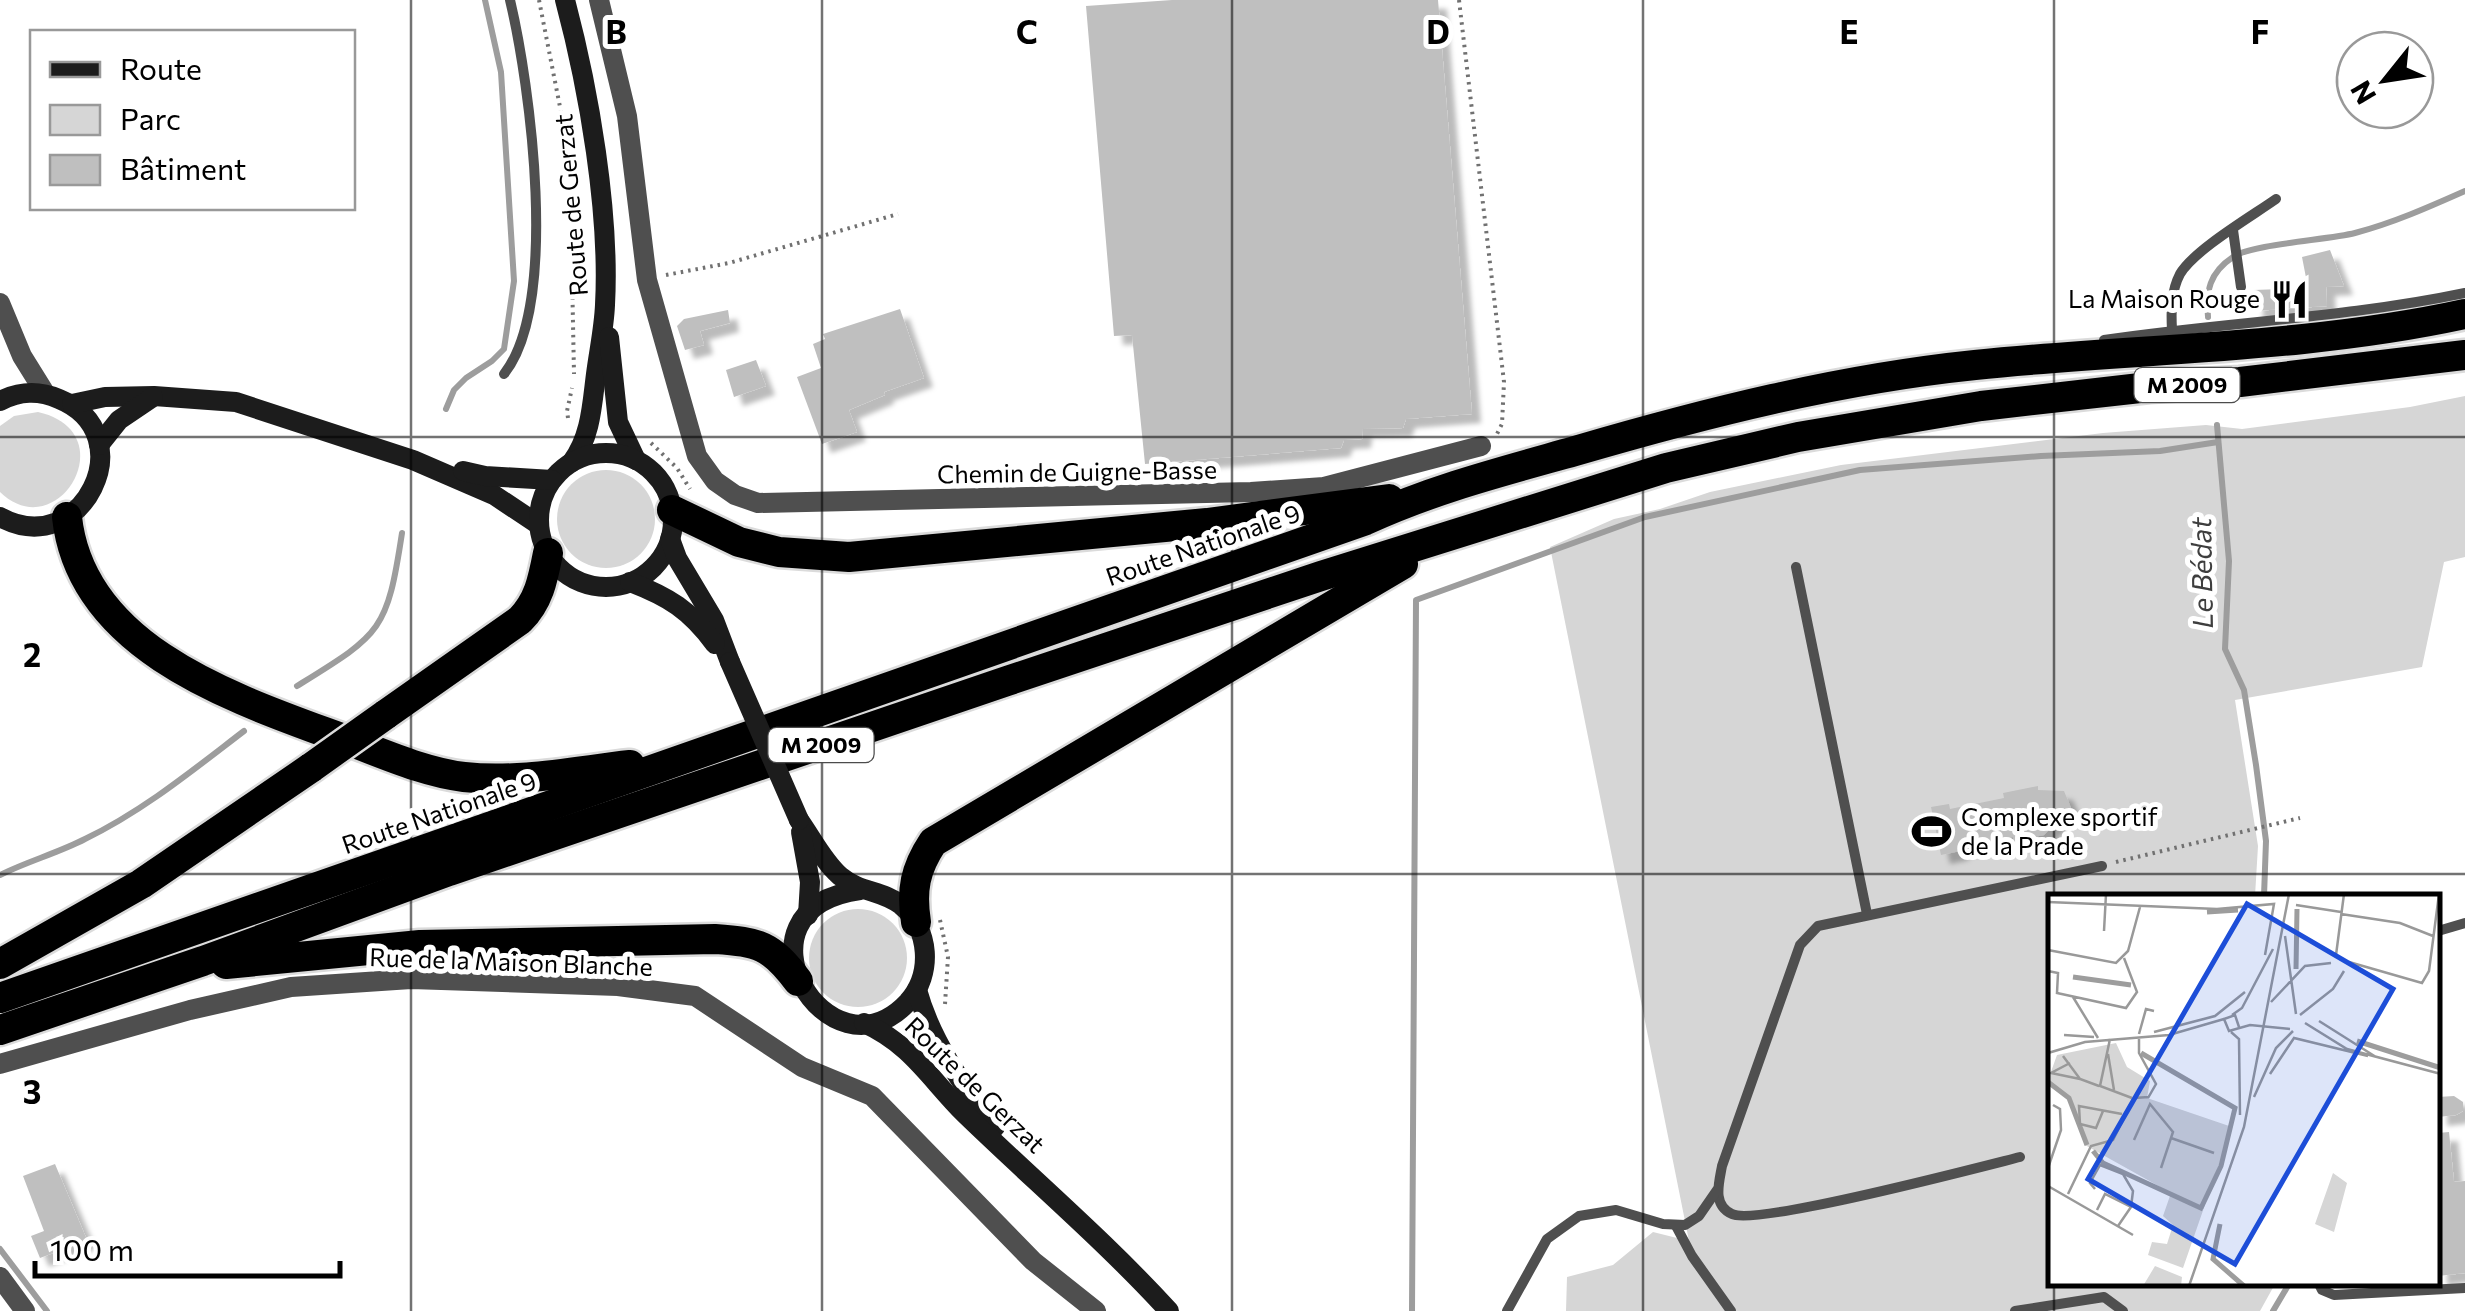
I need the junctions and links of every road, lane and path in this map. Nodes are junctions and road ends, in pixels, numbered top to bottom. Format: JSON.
{"nodes":[{"id":1,"x":510,"y":0,"type":"edge"},
{"id":2,"x":539,"y":0,"type":"edge"},
{"id":3,"x":566,"y":0,"type":"edge"},
{"id":4,"x":600,"y":0,"type":"edge"},
{"id":5,"x":1459,"y":0,"type":"edge"},
{"id":6,"x":2276,"y":198,"type":"dead end"},
{"id":7,"x":898,"y":214,"type":"dead end"},
{"id":8,"x":2233,"y":230,"type":"junction"},
{"id":9,"x":646,"y":280,"type":"junction"},
{"id":10,"x":2242,"y":287,"type":"dead end"},
{"id":11,"x":2465,"y":294,"type":"edge"},
{"id":12,"x":0,"y":303,"type":"edge"},
{"id":13,"x":605,"y":305,"type":"junction"},
{"id":14,"x":2465,"y":314,"type":"edge"},
{"id":15,"x":2172,"y":330,"type":"junction"},
{"id":16,"x":2465,"y":354,"type":"edge"},
{"id":17,"x":2047,"y":358,"type":"junction"},
{"id":18,"x":504,"y":374,"type":"dead end"},
{"id":19,"x":45,"y":393,"type":"junction"},
{"id":20,"x":154,"y":396,"type":"junction"},
{"id":21,"x":0,"y":401,"type":"edge"},
{"id":22,"x":72,"y":404,"type":"junction"},
{"id":23,"x":589,"y":423,"type":"junction"},
{"id":24,"x":99,"y":445,"type":"junction"},
{"id":25,"x":1482,"y":446,"type":"joint"},
{"id":26,"x":412,"y":460,"type":"junction"},
{"id":27,"x":636,"y":460,"type":"junction"},
{"id":28,"x":572,"y":462,"type":"junction"},
{"id":29,"x":552,"y":480,"type":"junction"},
{"id":30,"x":1412,"y":499,"type":"junction"},
{"id":31,"x":0,"y":517,"type":"edge"},
{"id":32,"x":67,"y":517,"type":"junction"},
{"id":33,"x":671,"y":524,"type":"junction"},
{"id":34,"x":543,"y":539,"type":"junction"},
{"id":35,"x":1443,"y":540,"type":"junction"},
{"id":36,"x":1796,"y":568,"type":"dead end"},
{"id":37,"x":630,"y":582,"type":"junction"},
{"id":38,"x":730,"y":662,"type":"junction"},
{"id":39,"x":678,"y":759,"type":"junction"},
{"id":40,"x":2300,"y":818,"type":"dead end"},
{"id":41,"x":799,"y":820,"type":"junction"},
{"id":42,"x":2102,"y":866,"type":"joint"},
{"id":43,"x":860,"y":890,"type":"junction"},
{"id":44,"x":1867,"y":914,"type":"junction"},
{"id":45,"x":808,"y":915,"type":"junction"},
{"id":46,"x":916,"y":922,"type":"junction"},
{"id":47,"x":2465,"y":923,"type":"edge"},
{"id":48,"x":2440,"y":931,"type":"edge"},
{"id":49,"x":203,"y":961,"type":"junction"},
{"id":50,"x":0,"y":964,"type":"edge"},
{"id":51,"x":798,"y":981,"type":"junction"},
{"id":52,"x":916,"y":990,"type":"junction"},
{"id":53,"x":0,"y":998,"type":"edge"},
{"id":54,"x":864,"y":1022,"type":"junction"},
{"id":55,"x":0,"y":1030,"type":"edge"},
{"id":56,"x":0,"y":1064,"type":"edge"},
{"id":57,"x":2020,"y":1157,"type":"dead end"},
{"id":58,"x":1048,"y":1190,"type":"junction"},
{"id":59,"x":1717,"y":1190,"type":"junction"},
{"id":60,"x":1676,"y":1226,"type":"junction"},
{"id":61,"x":0,"y":1277,"type":"edge"},
{"id":62,"x":2319,"y":1286,"type":"edge"},
{"id":63,"x":2465,"y":1288,"type":"edge"},
{"id":64,"x":25,"y":1311,"type":"edge"},
{"id":65,"x":1096,"y":1311,"type":"edge"},
{"id":66,"x":1169,"y":1311,"type":"edge"},
{"id":67,"x":1506,"y":1311,"type":"edge"},
{"id":68,"x":1731,"y":1311,"type":"edge"},
{"id":69,"x":2015,"y":1311,"type":"edge"},
{"id":70,"x":2123,"y":1311,"type":"edge"}],
"edges":[{"from":1,"to":18,"type":"lane"},
{"from":2,"to":23,"type":"path"},
{"from":3,"to":13,"type":"main road","name":"Route de Gerzat"},
{"from":4,"to":9,"type":"street","name":"Chemin de Guigne-Basse"},
{"from":5,"to":25,"type":"path"},
{"from":6,"to":8,"type":"lane"},
{"from":7,"to":9,"type":"path"},
{"from":8,"to":10,"type":"lane"},
{"from":8,"to":15,"type":"lane"},
{"from":9,"to":25,"type":"street","name":"Chemin de Guigne-Basse"},
{"from":11,"to":15,"type":"lane"},
{"from":12,"to":19,"type":"street"},
{"from":13,"to":23,"type":"main road","name":"Route de Gerzat"},
{"from":13,"to":27,"type":"main road"},
{"from":14,"to":17,"type":"highway","name":"Route Nationale 9","number":"M 2009"},
{"from":15,"to":17,"type":"lane"},
{"from":16,"to":35,"type":"highway","number":"M 2009"},
{"from":17,"to":30,"type":"highway","name":"Route Nationale 9","number":"M 2009"},
{"from":19,"to":21,"type":"main road"},
{"from":19,"to":22,"type":"main road"},
{"from":20,"to":22,"type":"main road"},
{"from":20,"to":24,"type":"main road"},
{"from":20,"to":26,"type":"main road"},
{"from":22,"to":24,"type":"main road"},
{"from":23,"to":28,"type":"main road","name":"Route de Gerzat"},
{"from":24,"to":32,"type":"main road"},
{"from":26,"to":29,"type":"main road"},
{"from":26,"to":34,"type":"main road"},
{"from":27,"to":28,"type":"main road"},
{"from":27,"to":33,"type":"main road"},
{"from":28,"to":29,"type":"main road"},
{"from":29,"to":34,"type":"main road"},
{"from":30,"to":33,"type":"highway"},
{"from":30,"to":39,"type":"highway","name":"Route Nationale 9","number":"M 2009"},
{"from":31,"to":32,"type":"main road"},
{"from":32,"to":39,"type":"highway"},
{"from":33,"to":37,"type":"main road"},
{"from":33,"to":38,"type":"main road"},
{"from":34,"to":37,"type":"main road"},
{"from":34,"to":50,"type":"highway","bridge":true},
{"from":35,"to":46,"type":"highway"},
{"from":35,"to":49,"type":"highway","number":"M 2009"},
{"from":36,"to":44,"type":"lane"},
{"from":37,"to":38,"type":"main road"},
{"from":38,"to":41,"type":"main road","bridge":true},
{"from":39,"to":53,"type":"highway","name":"Route Nationale 9","number":"M 2009"},
{"from":40,"to":42,"type":"path"},
{"from":41,"to":43,"type":"main road"},
{"from":41,"to":45,"type":"main road"},
{"from":42,"to":44,"type":"lane"},
{"from":43,"to":45,"type":"main road"},
{"from":43,"to":46,"type":"main road"},
{"from":44,"to":59,"type":"lane"},
{"from":45,"to":51,"type":"main road"},
{"from":46,"to":52,"type":"main road"},
{"from":47,"to":48,"type":"lane"},
{"from":49,"to":51,"type":"highway"},
{"from":49,"to":55,"type":"highway","number":"M 2009"},
{"from":51,"to":54,"type":"main road"},
{"from":52,"to":54,"type":"main road"},
{"from":52,"to":58,"type":"main road","name":"Route de Gerzat"},
{"from":54,"to":58,"type":"main road","name":"Route de Gerzat"},
{"from":56,"to":65,"type":"street","name":"Rue de la Maison Blanche"},
{"from":57,"to":59,"type":"lane"},
{"from":58,"to":66,"type":"main road","name":"Route de Gerzat"},
{"from":59,"to":60,"type":"lane"},
{"from":60,"to":67,"type":"lane"},
{"from":60,"to":68,"type":"lane"},
{"from":61,"to":64,"type":"street"},
{"from":62,"to":63,"type":"lane"},
{"from":69,"to":70,"type":"lane"}]}
